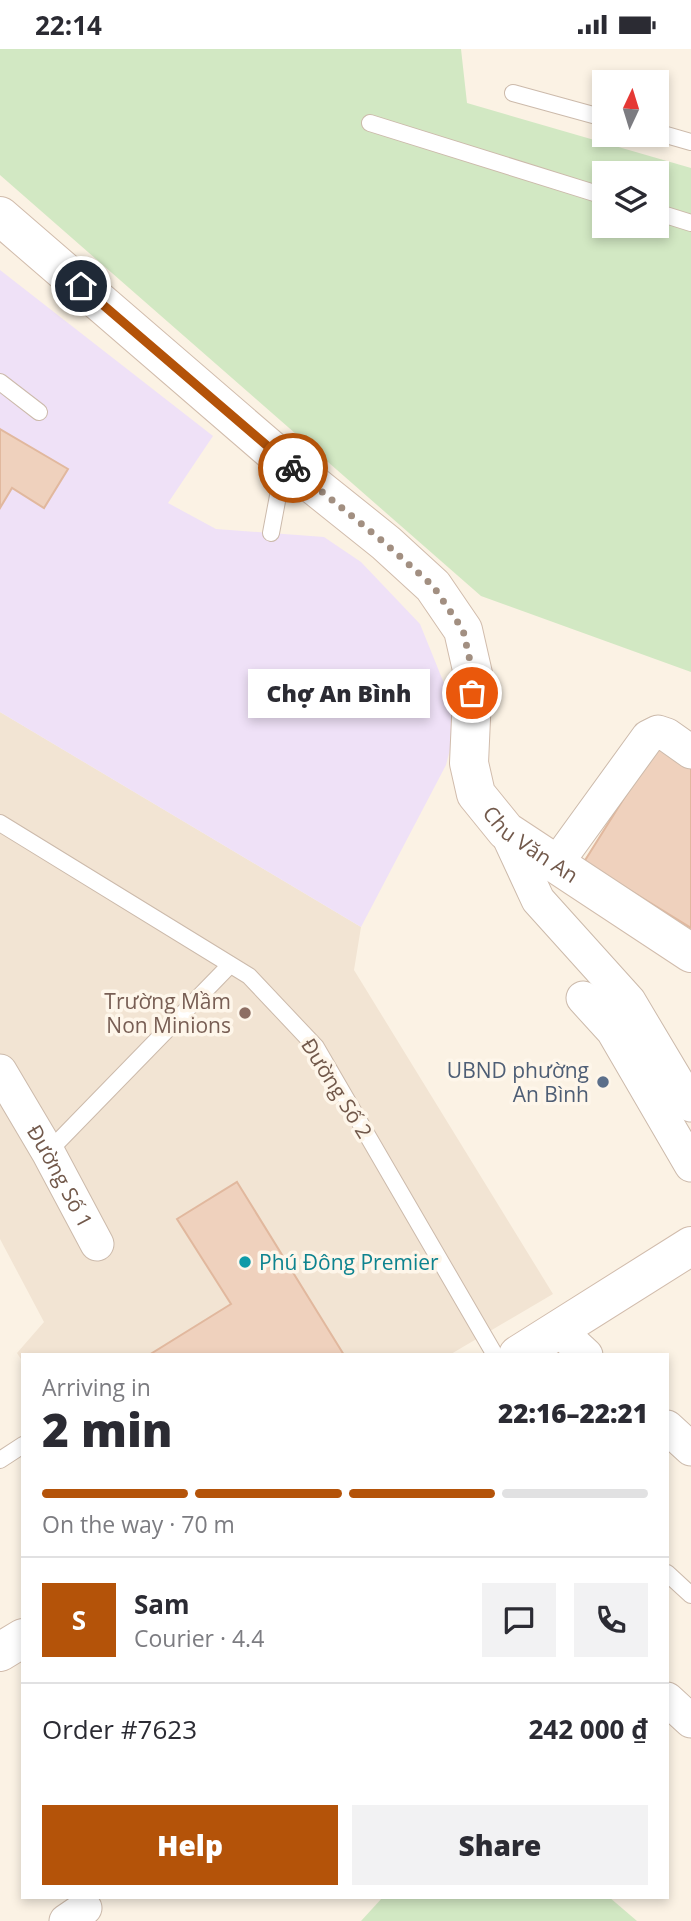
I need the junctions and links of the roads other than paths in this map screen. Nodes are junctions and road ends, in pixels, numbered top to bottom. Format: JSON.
{"nodes":[{"id":1,"x":513,"y":93,"type":"dead end"},
{"id":2,"x":592,"y":115,"type":"edge"},
{"id":3,"x":370,"y":123,"type":"dead end"},
{"id":4,"x":669,"y":136,"type":"edge"},
{"id":5,"x":691,"y":142,"type":"edge"},
{"id":6,"x":592,"y":192,"type":"edge"},
{"id":7,"x":0,"y":216,"type":"edge"},
{"id":8,"x":669,"y":216,"type":"edge"},
{"id":9,"x":691,"y":223,"type":"edge"},
{"id":10,"x":0,"y":382,"type":"edge"},
{"id":11,"x":39,"y":412,"type":"dead end"},
{"id":12,"x":285,"y":462,"type":"junction"},
{"id":13,"x":271,"y":533,"type":"dead end"},
{"id":14,"x":691,"y":752,"type":"edge"},
{"id":15,"x":0,"y":823,"type":"edge"},
{"id":16,"x":506,"y":831,"type":"junction"},
{"id":17,"x":556,"y":864,"type":"junction"},
{"id":18,"x":691,"y":953,"type":"edge"},
{"id":19,"x":230,"y":965,"type":"junction"},
{"id":20,"x":583,"y":997,"type":"dead end"},
{"id":21,"x":0,"y":1071,"type":"edge"},
{"id":22,"x":691,"y":1105,"type":"edge"},
{"id":23,"x":48,"y":1151,"type":"junction"},
{"id":24,"x":691,"y":1165,"type":"edge"},
{"id":25,"x":97,"y":1244,"type":"dead end"},
{"id":26,"x":691,"y":1246,"type":"edge"},
{"id":27,"x":558,"y":1329,"type":"junction"},
{"id":28,"x":494,"y":1353,"type":"edge"},
{"id":29,"x":521,"y":1353,"type":"edge"},
{"id":30,"x":584,"y":1353,"type":"edge"},
{"id":31,"x":669,"y":1429,"type":"edge"},
{"id":32,"x":21,"y":1446,"type":"edge"},
{"id":33,"x":691,"y":1449,"type":"edge"},
{"id":34,"x":0,"y":1460,"type":"edge"},
{"id":35,"x":669,"y":1575,"type":"edge"},
{"id":36,"x":691,"y":1595,"type":"edge"},
{"id":37,"x":21,"y":1639,"type":"edge"},
{"id":38,"x":0,"y":1652,"type":"edge"},
{"id":39,"x":669,"y":1701,"type":"edge"},
{"id":40,"x":691,"y":1721,"type":"edge"}],
"edges":[{"from":1,"to":2,"type":"lane"},
{"from":3,"to":6,"type":"lane"},
{"from":4,"to":5,"type":"lane"},
{"from":7,"to":12,"type":"street","name":"Chu Văn An"},
{"from":8,"to":9,"type":"lane"},
{"from":10,"to":11,"type":"lane"},
{"from":12,"to":13,"type":"lane"},
{"from":12,"to":16,"type":"street","name":"Chu Văn An"},
{"from":14,"to":17,"type":"street"},
{"from":15,"to":19,"type":"lane","name":"Đường Số 2"},
{"from":16,"to":17,"type":"street","name":"Chu Văn An"},
{"from":16,"to":22,"type":"street"},
{"from":17,"to":18,"type":"street","name":"Chu Văn An"},
{"from":19,"to":23,"type":"lane"},
{"from":19,"to":28,"type":"lane","name":"Đường Số 2"},
{"from":20,"to":24,"type":"street"},
{"from":21,"to":23,"type":"street","name":"Đường Số 1"},
{"from":23,"to":25,"type":"street","name":"Đường Số 1"},
{"from":26,"to":27,"type":"street"},
{"from":27,"to":29,"type":"street"},
{"from":27,"to":30,"type":"street"},
{"from":31,"to":33,"type":"street"},
{"from":32,"to":34,"type":"lane"},
{"from":35,"to":36,"type":"lane"},
{"from":37,"to":38,"type":"street"},
{"from":39,"to":40,"type":"street"}]}
